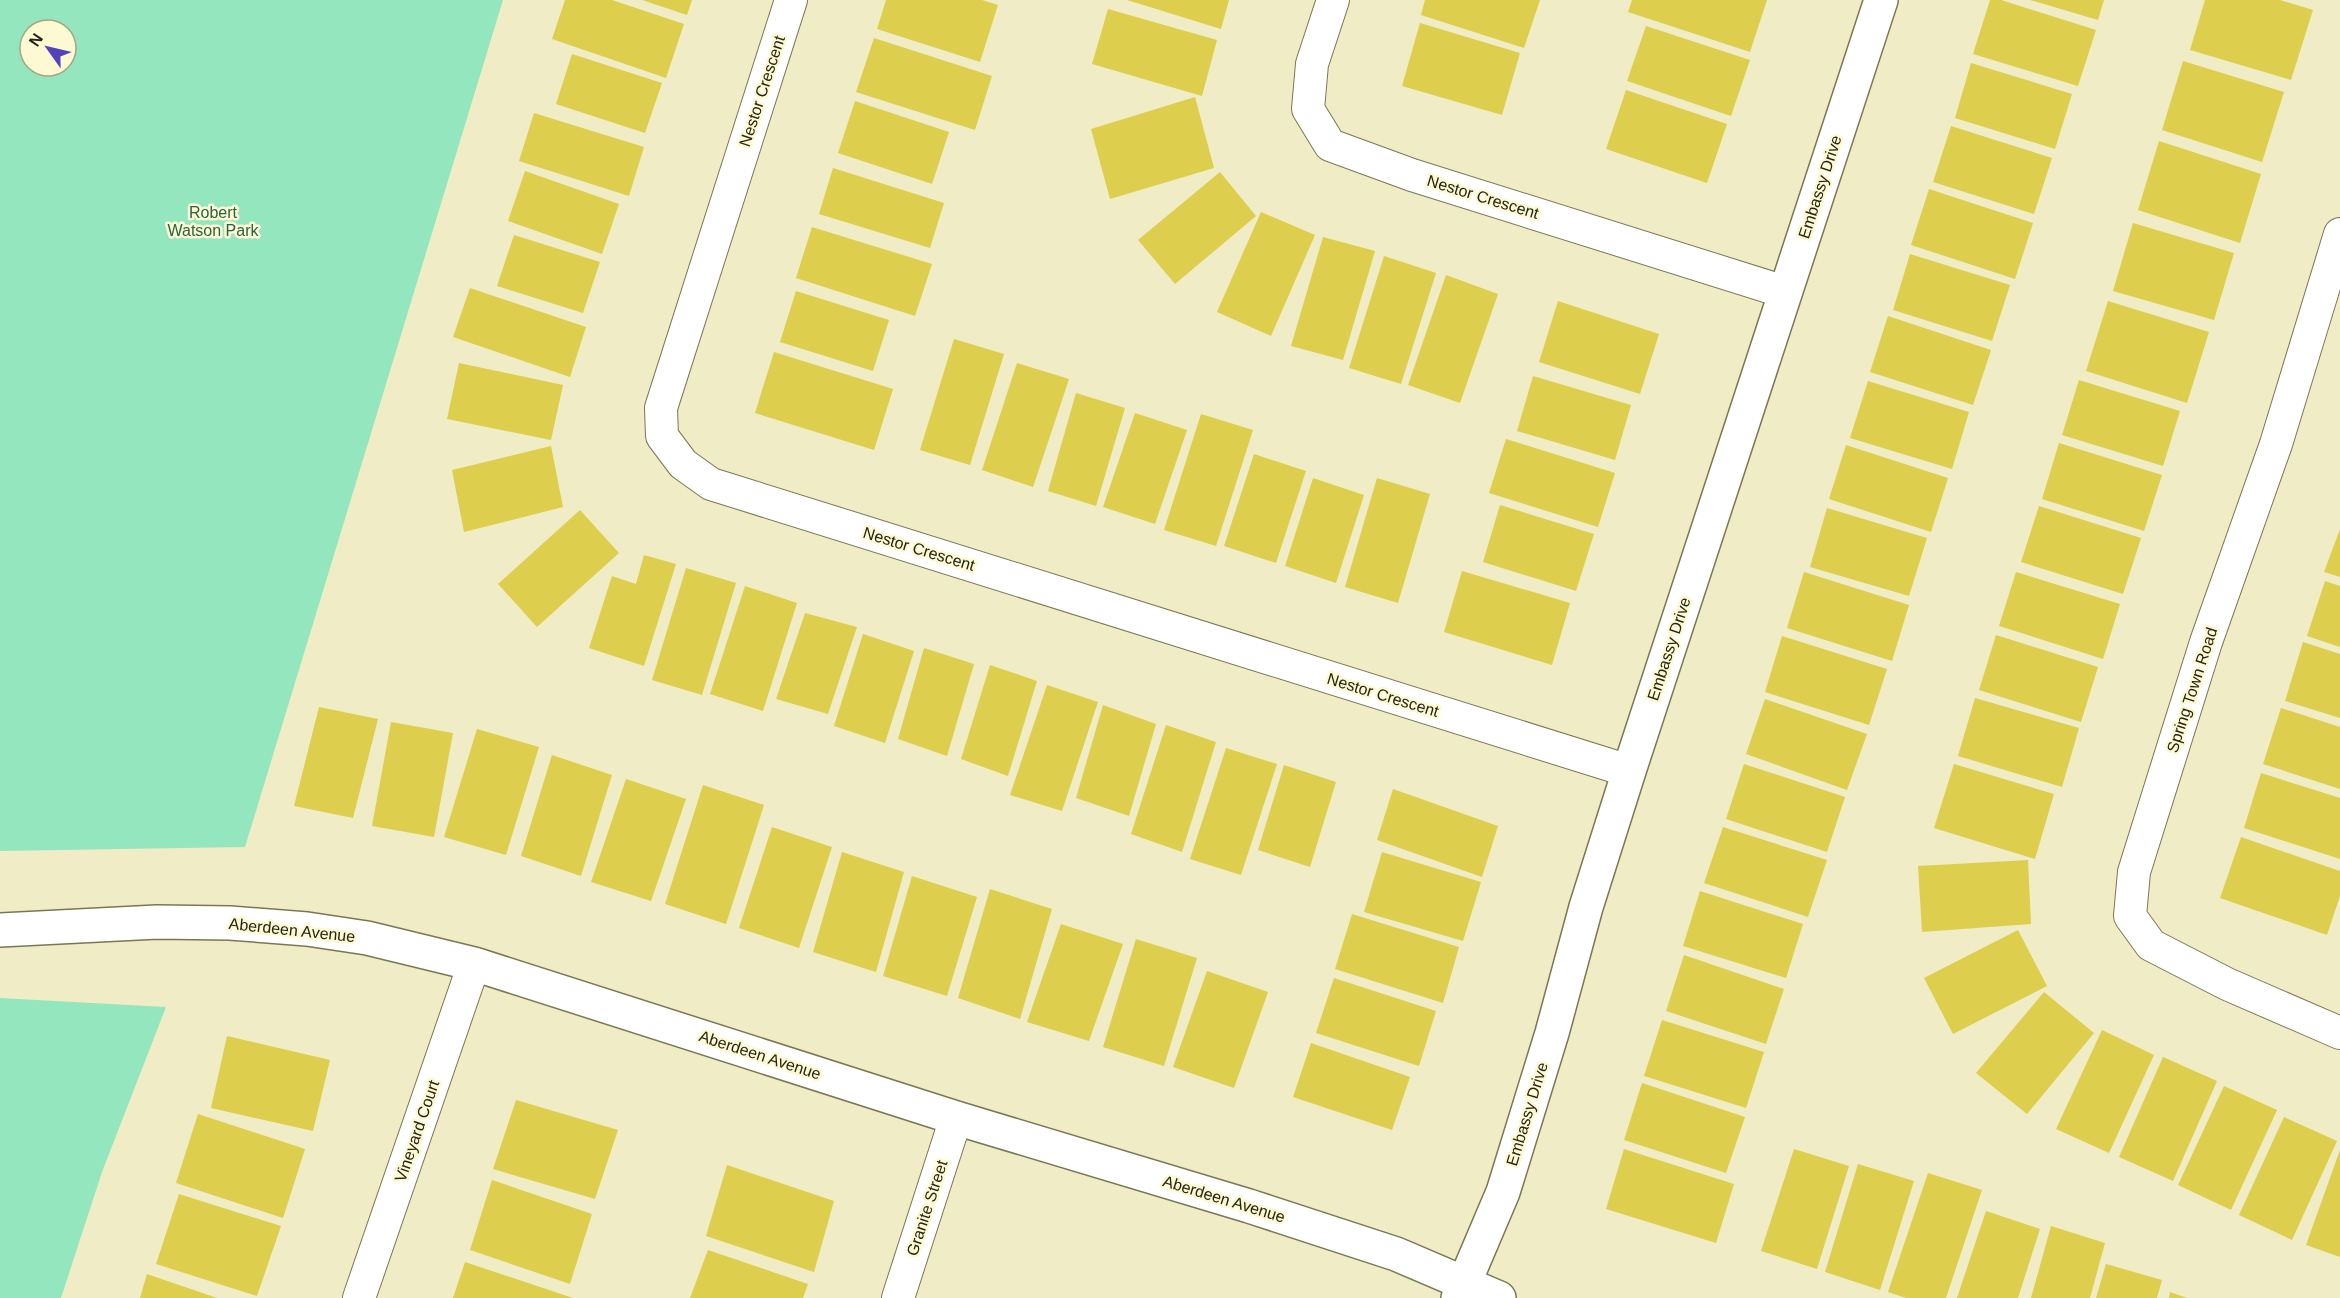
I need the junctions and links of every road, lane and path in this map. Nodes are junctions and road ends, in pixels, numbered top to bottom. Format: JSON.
{"nodes":[{"id":1,"x":791,"y":0,"type":"edge"},
{"id":2,"x":1333,"y":0,"type":"edge"},
{"id":3,"x":1881,"y":0,"type":"edge"},
{"id":4,"x":2340,"y":234,"type":"edge"},
{"id":5,"x":1785,"y":292,"type":"junction"},
{"id":6,"x":1629,"y":771,"type":"junction"},
{"id":7,"x":0,"y":930,"type":"edge"},
{"id":8,"x":474,"y":964,"type":"junction"},
{"id":9,"x":2340,"y":1032,"type":"edge"},
{"id":10,"x":956,"y":1118,"type":"junction"},
{"id":11,"x":1461,"y":1291,"type":"edge"},
{"id":12,"x":359,"y":1298,"type":"edge"},
{"id":13,"x":898,"y":1298,"type":"edge"},
{"id":14,"x":1499,"y":1298,"type":"edge"}],
"edges":[{"from":1,"to":6,"type":"street","name":"Nestor Crescent"},
{"from":2,"to":5,"type":"street","name":"Nestor Crescent"},
{"from":3,"to":5,"type":"street","name":"Embassy Drive"},
{"from":4,"to":9,"type":"street","name":"Spring Town Road"},
{"from":5,"to":6,"type":"street","name":"Embassy Drive"},
{"from":6,"to":11,"type":"street","name":"Embassy Drive"},
{"from":7,"to":8,"type":"street","name":"Aberdeen Avenue"},
{"from":8,"to":10,"type":"street","name":"Aberdeen Avenue"},
{"from":8,"to":12,"type":"street","name":"Vineyard Court"},
{"from":10,"to":11,"type":"street","name":"Aberdeen Avenue"},
{"from":10,"to":13,"type":"street","name":"Granite Street"},
{"from":11,"to":14,"type":"street","name":"Aberdeen Avenue"}]}
